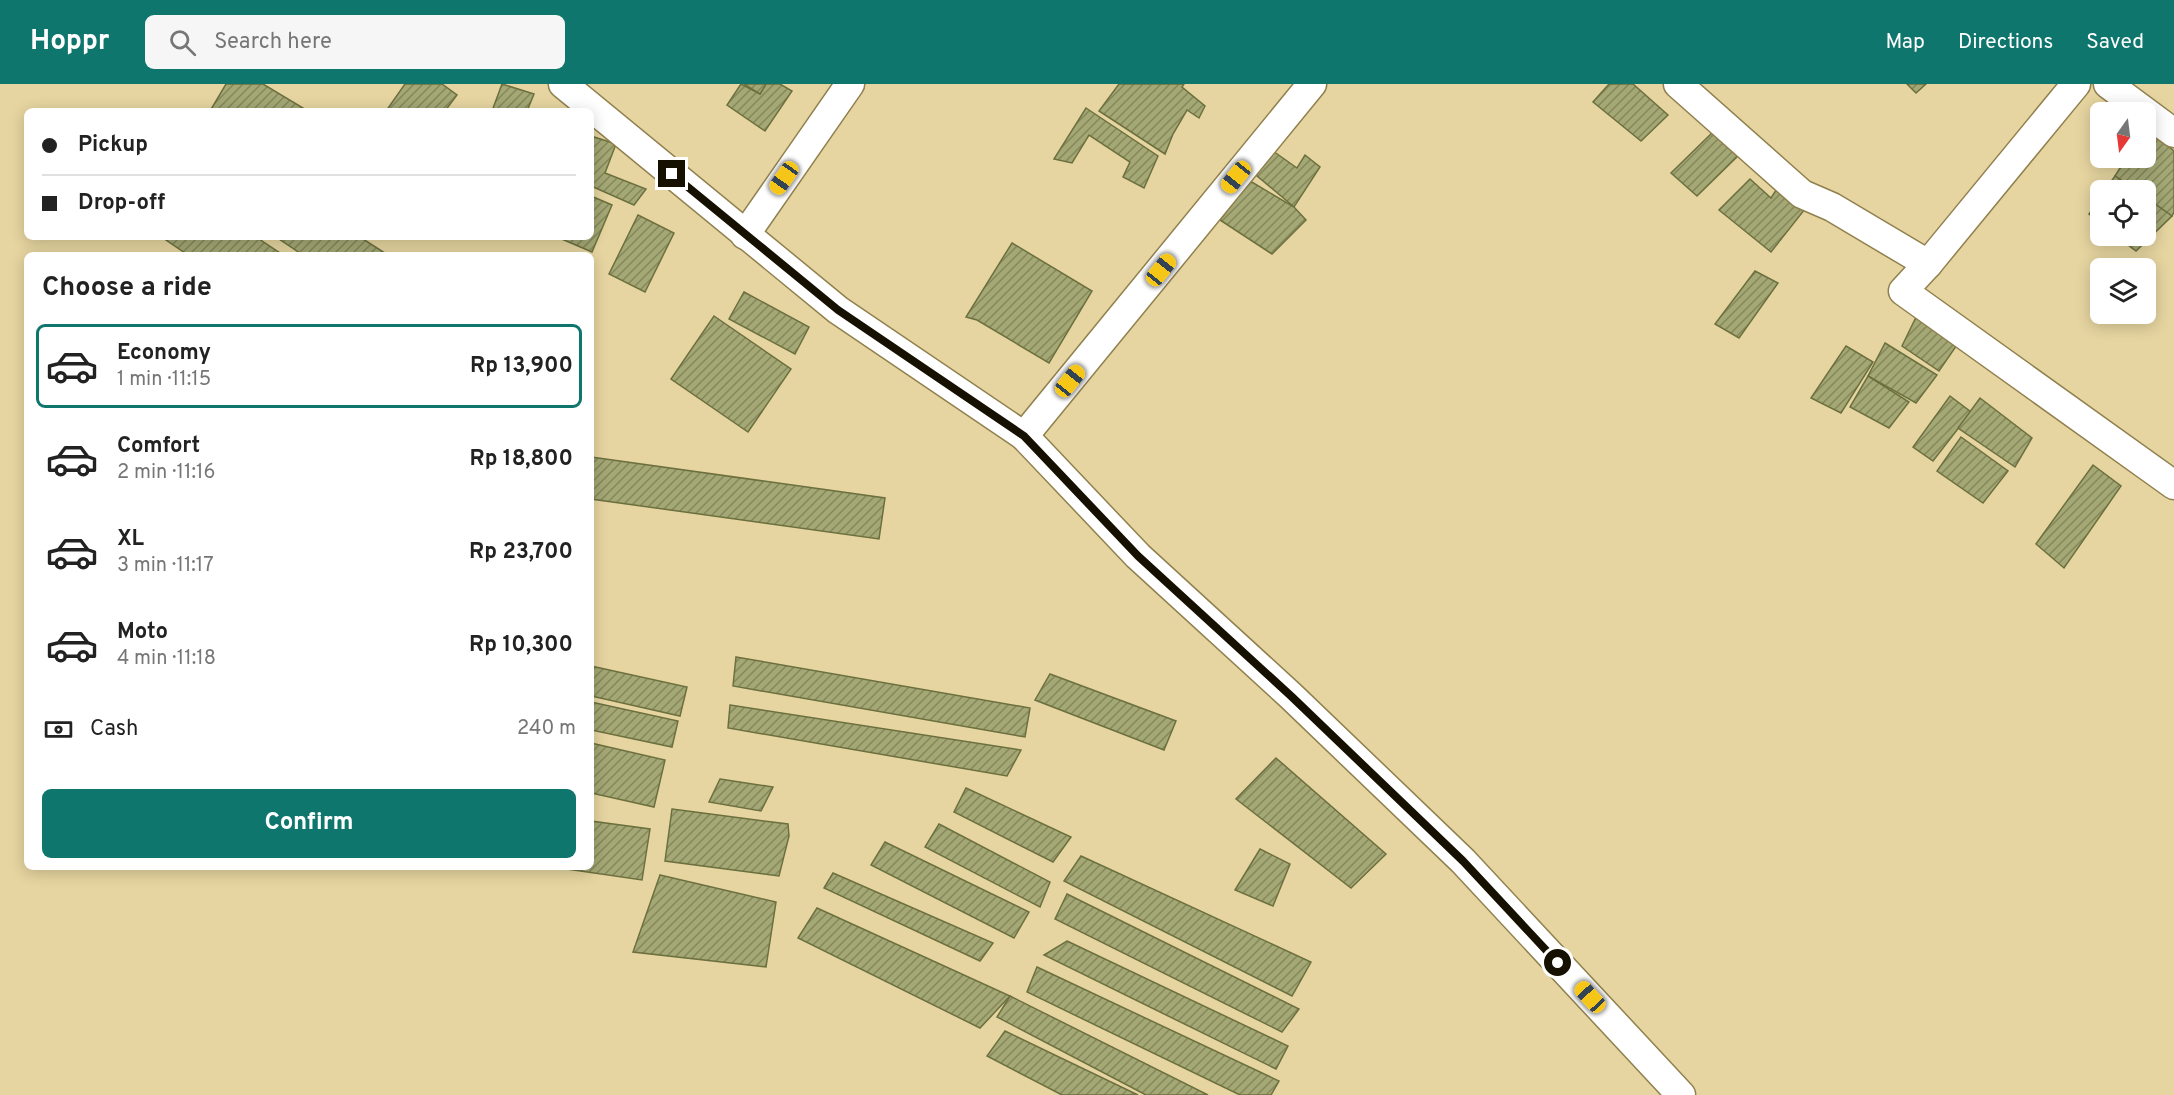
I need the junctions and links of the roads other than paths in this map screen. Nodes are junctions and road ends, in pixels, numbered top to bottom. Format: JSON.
{"nodes":[{"id":1,"x":563,"y":84,"type":"edge"},
{"id":2,"x":850,"y":84,"type":"edge"},
{"id":3,"x":1312,"y":84,"type":"edge"},
{"id":4,"x":2076,"y":84,"type":"edge"},
{"id":5,"x":2108,"y":84,"type":"edge"},
{"id":6,"x":1686,"y":86,"type":"edge"},
{"id":7,"x":592,"y":108,"type":"edge"},
{"id":8,"x":594,"y":110,"type":"edge"},
{"id":9,"x":2174,"y":133,"type":"edge"},
{"id":10,"x":745,"y":235,"type":"junction"},
{"id":11,"x":1928,"y":264,"type":"junction"},
{"id":12,"x":1024,"y":436,"type":"junction"},
{"id":13,"x":2174,"y":485,"type":"edge"},
{"id":14,"x":1681,"y":1095,"type":"edge"}],
"edges":[{"from":1,"to":7,"type":"street"},
{"from":2,"to":10,"type":"street"},
{"from":3,"to":12,"type":"street"},
{"from":4,"to":11,"type":"street"},
{"from":5,"to":9,"type":"street"},
{"from":6,"to":11,"type":"street"},
{"from":8,"to":10,"type":"street"},
{"from":10,"to":12,"type":"street"},
{"from":11,"to":13,"type":"street"},
{"from":12,"to":14,"type":"street"}]}
